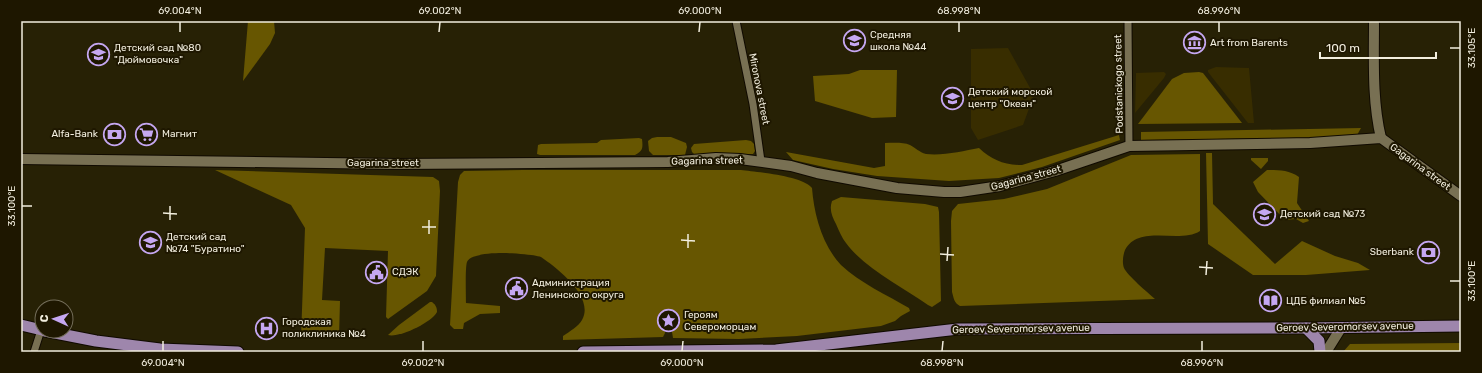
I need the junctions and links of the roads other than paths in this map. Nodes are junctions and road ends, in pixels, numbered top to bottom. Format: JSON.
{"nodes":[{"id":1,"x":736,"y":21,"type":"edge"},
{"id":2,"x":1128,"y":21,"type":"edge"},
{"id":3,"x":1374,"y":21,"type":"edge"},
{"id":4,"x":1381,"y":138,"type":"junction"},
{"id":5,"x":1129,"y":146,"type":"junction"},
{"id":6,"x":21,"y":159,"type":"edge"},
{"id":7,"x":761,"y":161,"type":"junction"},
{"id":8,"x":1461,"y":196,"type":"edge"},
{"id":9,"x":21,"y":325,"type":"edge"},
{"id":10,"x":1461,"y":326,"type":"edge"},
{"id":11,"x":34,"y":328,"type":"edge"},
{"id":12,"x":1306,"y":328,"type":"junction"},
{"id":13,"x":1341,"y":328,"type":"junction"},
{"id":14,"x":74,"y":336,"type":"edge"},
{"id":15,"x":39,"y":339,"type":"edge"},
{"id":16,"x":34,"y":352,"type":"edge"},
{"id":17,"x":238,"y":352,"type":"edge"},
{"id":18,"x":583,"y":352,"type":"edge"},
{"id":19,"x":1320,"y":352,"type":"edge"},
{"id":20,"x":1326,"y":352,"type":"edge"}],
"edges":[{"from":1,"to":7,"type":"street","name":"Mironova street"},
{"from":2,"to":5,"type":"street","name":"Podstanickogo street"},
{"from":3,"to":4,"type":"street"},
{"from":4,"to":5,"type":"street","name":"Gagarina street"},
{"from":4,"to":8,"type":"street","name":"Gagarina street"},
{"from":5,"to":7,"type":"street","name":"Gagarina street"},
{"from":6,"to":7,"type":"street","name":"Gagarina street"},
{"from":9,"to":11,"type":"main road"},
{"from":10,"to":13,"type":"main road","name":"Geroev Severomorsev avenue"},
{"from":12,"to":13,"type":"main road","name":"Geroev Severomorsev avenue"},
{"from":12,"to":18,"type":"main road","name":"Geroev Severomorsev avenue"},
{"from":12,"to":19,"type":"main road"},
{"from":13,"to":20,"type":"street"},
{"from":14,"to":17,"type":"main road"},
{"from":15,"to":16,"type":"street"}]}
